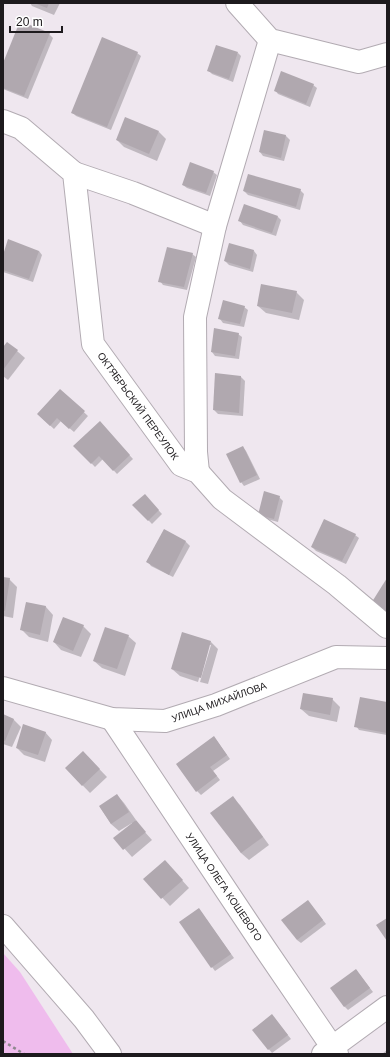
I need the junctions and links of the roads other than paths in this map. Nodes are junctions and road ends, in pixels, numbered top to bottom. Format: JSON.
{"nodes":[{"id":1,"x":237,"y":3,"type":"edge"},
{"id":2,"x":270,"y":40,"type":"junction"},
{"id":3,"x":387,"y":54,"type":"edge"},
{"id":4,"x":3,"y":121,"type":"edge"},
{"id":5,"x":74,"y":174,"type":"junction"},
{"id":6,"x":215,"y":226,"type":"junction"},
{"id":7,"x":198,"y":472,"type":"junction"},
{"id":8,"x":387,"y":627,"type":"edge"},
{"id":9,"x":387,"y":658,"type":"edge"},
{"id":10,"x":3,"y":688,"type":"edge"},
{"id":11,"x":112,"y":718,"type":"junction"},
{"id":12,"x":3,"y":926,"type":"edge"},
{"id":13,"x":387,"y":1007,"type":"edge"},
{"id":14,"x":331,"y":1052,"type":"edge"},
{"id":15,"x":110,"y":1054,"type":"edge"}],
"edges":[{"from":1,"to":2,"type":"street"},
{"from":2,"to":3,"type":"street"},
{"from":2,"to":6,"type":"street"},
{"from":4,"to":5,"type":"street"},
{"from":5,"to":6,"type":"street"},
{"from":5,"to":7,"type":"street","name":"ОКТЯБРЬСКИЙ ПЕРЕУЛОК"},
{"from":6,"to":7,"type":"street"},
{"from":7,"to":8,"type":"street","name":"ОКТЯБРЬСКИЙ ПЕРЕУЛОК"},
{"from":9,"to":11,"type":"street","name":"УЛИЦА МИХАЙЛОВА"},
{"from":10,"to":11,"type":"street","name":"УЛИЦА МИХАЙЛОВА"},
{"from":11,"to":14,"type":"street","name":"УЛИЦА ОЛЕГА КОШЕВОГО"},
{"from":12,"to":15,"type":"street"},
{"from":13,"to":14,"type":"street"}]}
